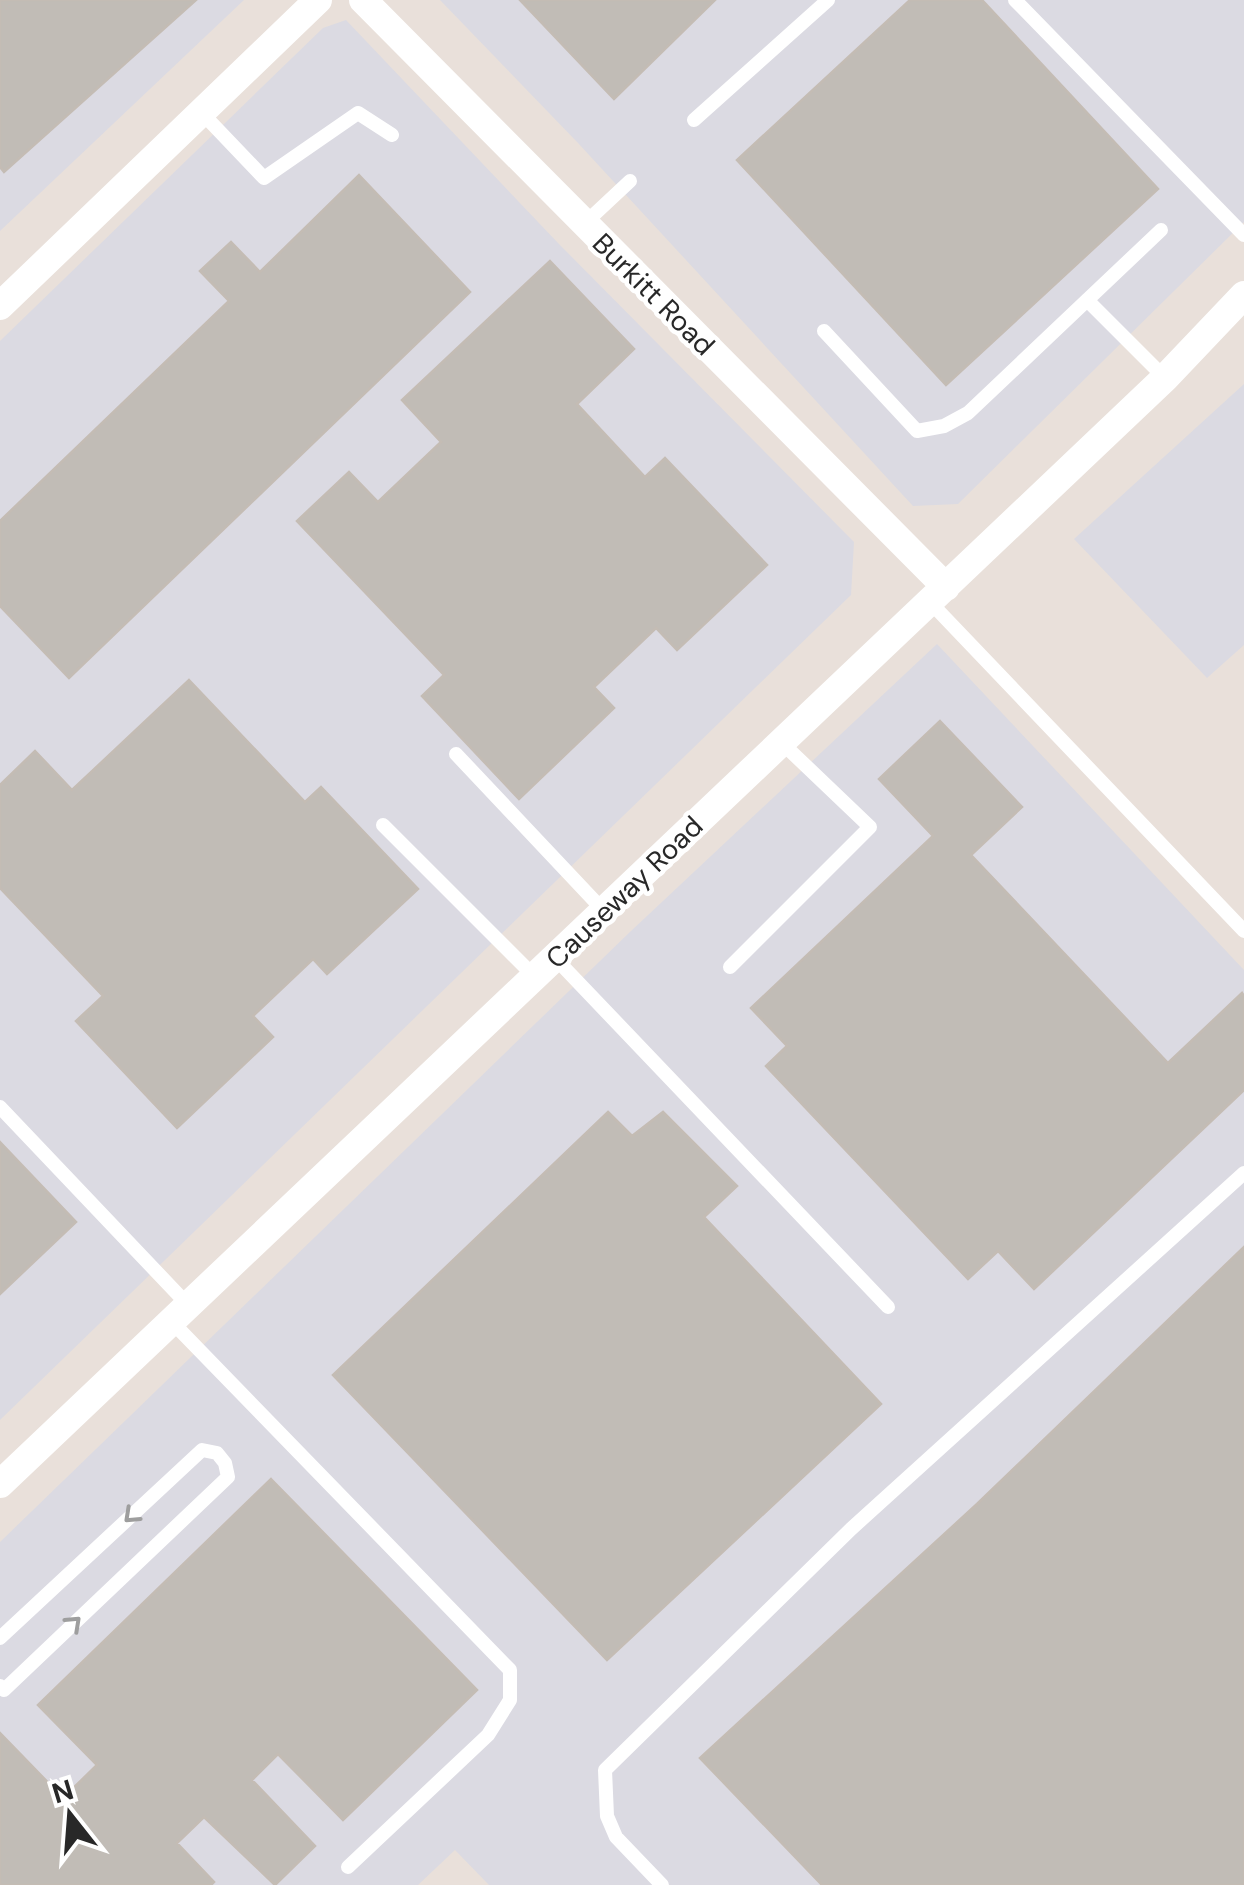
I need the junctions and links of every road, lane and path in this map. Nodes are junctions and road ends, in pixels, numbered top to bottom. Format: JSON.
{"nodes":[{"id":1,"x":318,"y":0,"type":"edge"},
{"id":2,"x":364,"y":0,"type":"edge"},
{"id":3,"x":828,"y":0,"type":"edge"},
{"id":4,"x":1015,"y":0,"type":"edge"},
{"id":5,"x":202,"y":113,"type":"junction"},
{"id":6,"x":694,"y":120,"type":"dead end"},
{"id":7,"x":392,"y":135,"type":"dead end"},
{"id":8,"x":630,"y":181,"type":"dead end"},
{"id":9,"x":584,"y":224,"type":"junction"},
{"id":10,"x":1161,"y":230,"type":"dead end"},
{"id":11,"x":1244,"y":234,"type":"edge"},
{"id":12,"x":1244,"y":296,"type":"edge"},
{"id":13,"x":1087,"y":300,"type":"junction"},
{"id":14,"x":0,"y":306,"type":"edge"},
{"id":15,"x":824,"y":332,"type":"dead end"},
{"id":16,"x":1166,"y":378,"type":"junction"},
{"id":17,"x":938,"y":594,"type":"junction"},
{"id":18,"x":782,"y":742,"type":"junction"},
{"id":19,"x":456,"y":754,"type":"dead end"},
{"id":20,"x":383,"y":825,"type":"dead end"},
{"id":21,"x":604,"y":911,"type":"junction"},
{"id":22,"x":1244,"y":931,"type":"edge"},
{"id":23,"x":545,"y":968,"type":"junction"},
{"id":24,"x":730,"y":968,"type":"dead end"},
{"id":25,"x":0,"y":1108,"type":"edge"},
{"id":26,"x":1244,"y":1173,"type":"edge"},
{"id":27,"x":888,"y":1307,"type":"dead end"},
{"id":28,"x":180,"y":1314,"type":"junction"},
{"id":29,"x":0,"y":1484,"type":"edge"},
{"id":30,"x":0,"y":1638,"type":"edge"},
{"id":31,"x":2,"y":1688,"type":"edge"},
{"id":32,"x":348,"y":1866,"type":"dead end"},
{"id":33,"x":662,"y":1885,"type":"edge"}],
"edges":[{"from":1,"to":5,"type":"street"},
{"from":2,"to":9,"type":"street","name":"Burkitt Road"},
{"from":3,"to":6,"type":"lane"},
{"from":4,"to":11,"type":"lane"},
{"from":5,"to":7,"type":"lane"},
{"from":5,"to":14,"type":"street"},
{"from":8,"to":9,"type":"lane"},
{"from":9,"to":17,"type":"street","name":"Burkitt Road"},
{"from":10,"to":13,"type":"lane"},
{"from":12,"to":16,"type":"street","name":"Causeway Road"},
{"from":13,"to":15,"type":"lane"},
{"from":13,"to":16,"type":"lane"},
{"from":16,"to":17,"type":"street","name":"Causeway Road"},
{"from":17,"to":18,"type":"street","name":"Causeway Road"},
{"from":17,"to":22,"type":"lane"},
{"from":18,"to":21,"type":"street","name":"Causeway Road"},
{"from":18,"to":24,"type":"lane"},
{"from":19,"to":21,"type":"lane"},
{"from":20,"to":23,"type":"lane"},
{"from":21,"to":23,"type":"street","name":"Causeway Road"},
{"from":23,"to":27,"type":"lane"},
{"from":23,"to":28,"type":"street","name":"Causeway Road"},
{"from":25,"to":28,"type":"lane"},
{"from":26,"to":33,"type":"lane"},
{"from":28,"to":29,"type":"street","name":"Causeway Road"},
{"from":28,"to":32,"type":"lane"},
{"from":31,"to":30,"type":"lane","one_way":true}]}
